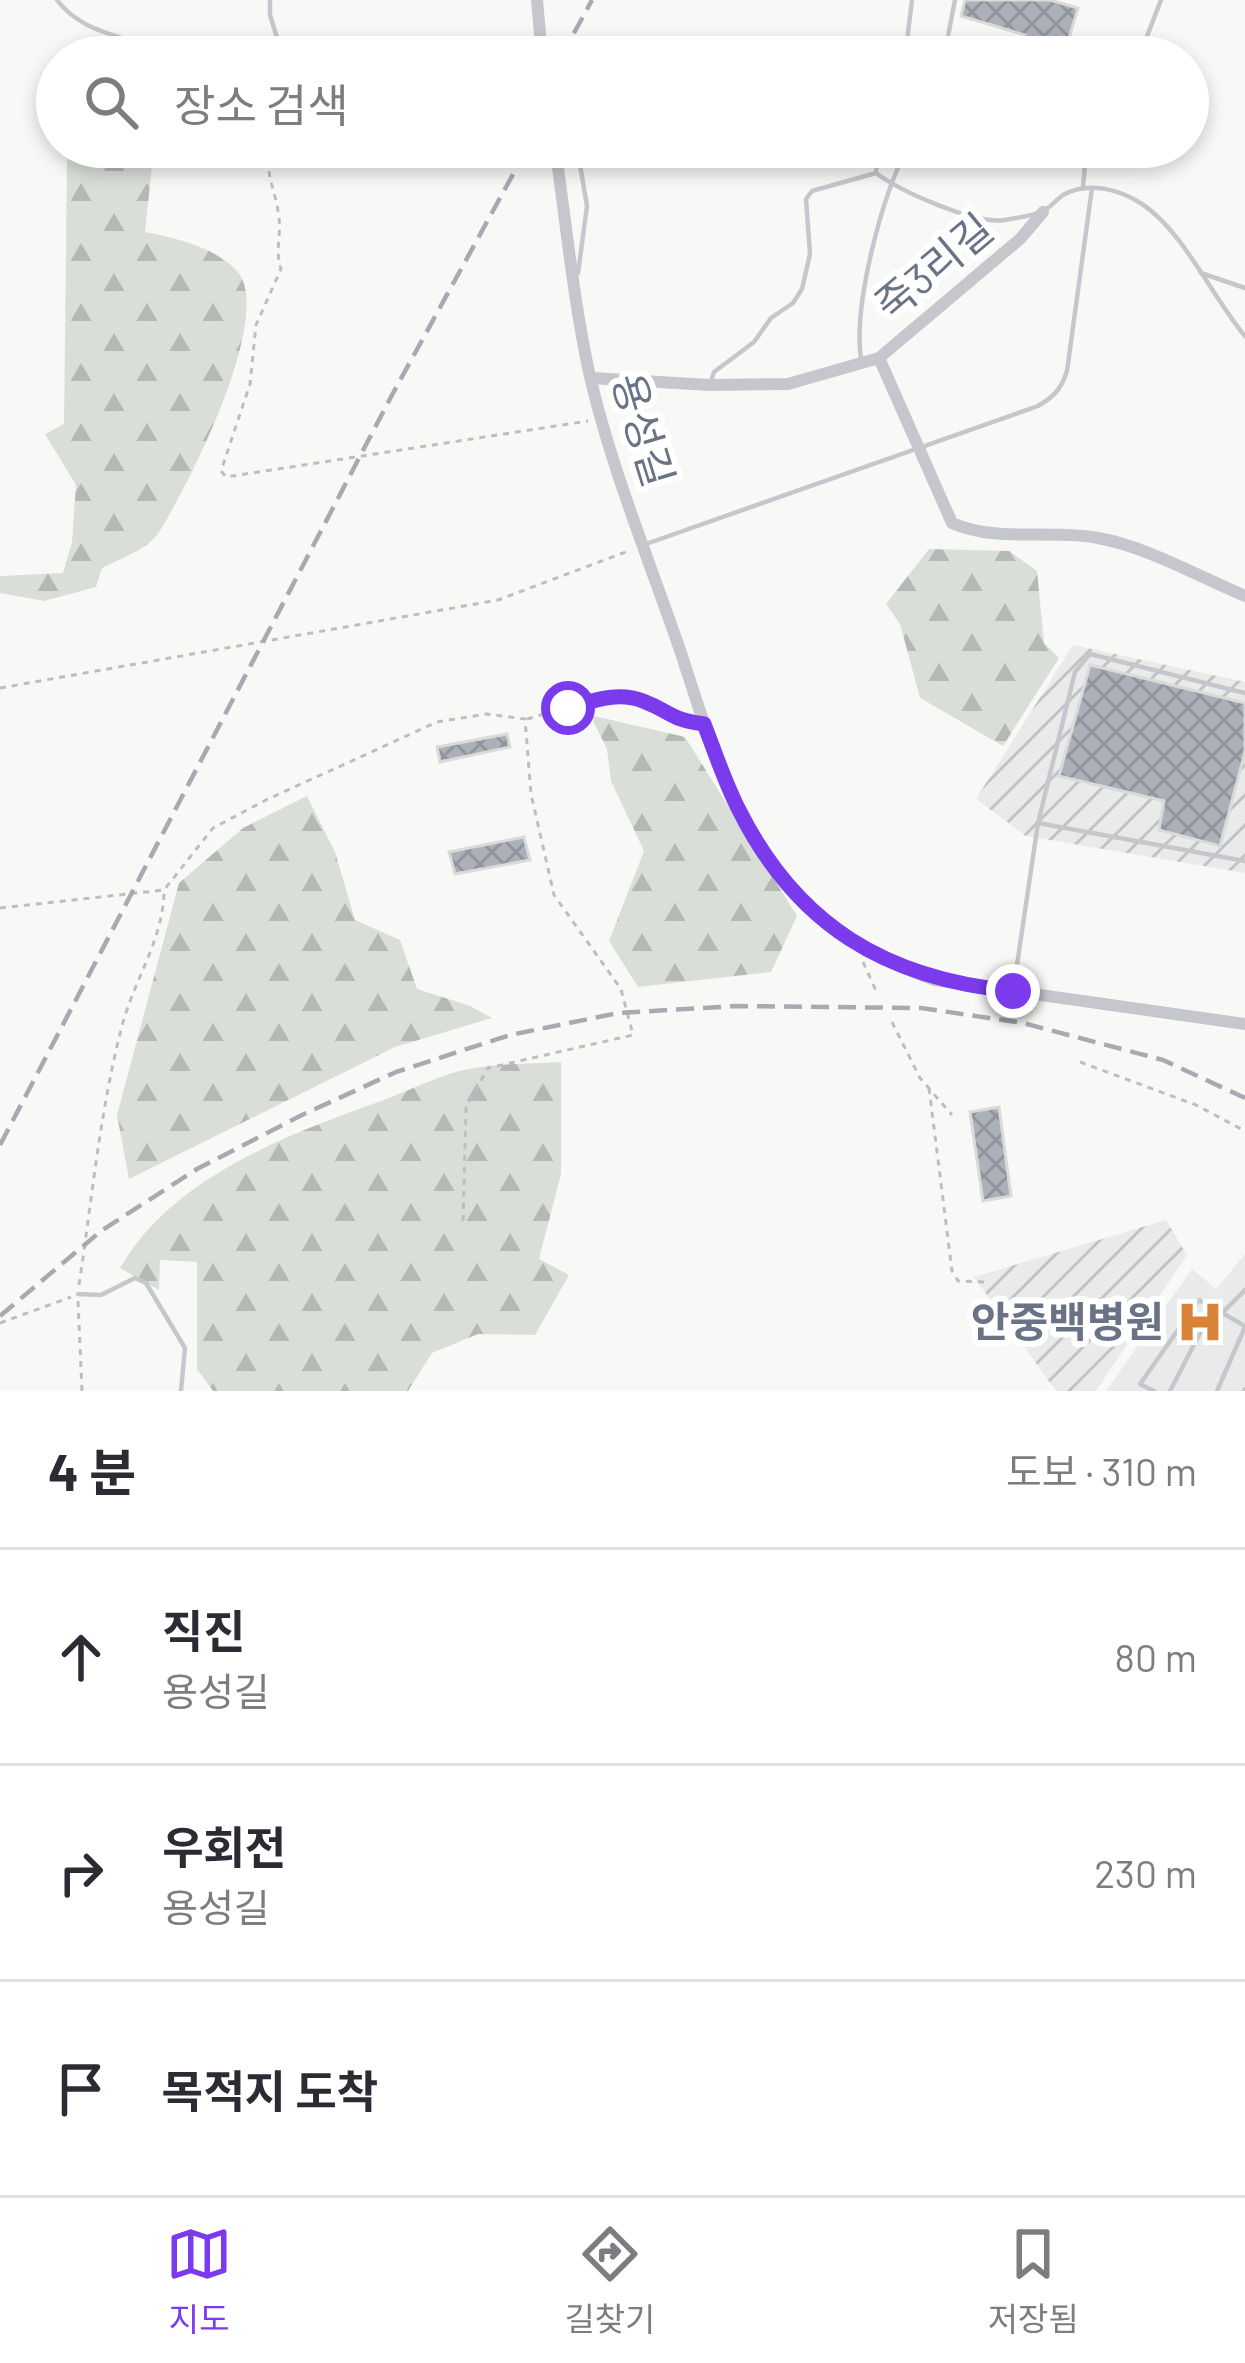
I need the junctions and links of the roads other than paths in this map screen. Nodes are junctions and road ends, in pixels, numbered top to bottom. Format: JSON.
{"nodes":[{"id":1,"x":58,"y":0,"type":"edge"},
{"id":2,"x":270,"y":0,"type":"edge"},
{"id":3,"x":536,"y":0,"type":"edge"},
{"id":4,"x":912,"y":0,"type":"edge"},
{"id":5,"x":956,"y":0,"type":"edge"},
{"id":6,"x":1161,"y":0,"type":"edge"},
{"id":7,"x":120,"y":36,"type":"edge"},
{"id":8,"x":277,"y":36,"type":"edge"},
{"id":9,"x":540,"y":36,"type":"edge"},
{"id":10,"x":908,"y":36,"type":"edge"},
{"id":11,"x":948,"y":36,"type":"edge"},
{"id":12,"x":1147,"y":36,"type":"edge"},
{"id":13,"x":558,"y":168,"type":"edge"},
{"id":14,"x":581,"y":168,"type":"edge"},
{"id":15,"x":877,"y":168,"type":"edge"},
{"id":16,"x":898,"y":168,"type":"edge"},
{"id":17,"x":1085,"y":168,"type":"edge"},
{"id":18,"x":876,"y":173,"type":"junction"},
{"id":19,"x":890,"y":184,"type":"junction"},
{"id":20,"x":1083,"y":188,"type":"junction"},
{"id":21,"x":1092,"y":188,"type":"junction"},
{"id":22,"x":1043,"y":212,"type":"junction"},
{"id":23,"x":1201,"y":274,"type":"junction"},
{"id":24,"x":1245,"y":288,"type":"edge"},
{"id":25,"x":576,"y":291,"type":"junction"},
{"id":26,"x":1245,"y":336,"type":"edge"},
{"id":27,"x":880,"y":358,"type":"junction"},
{"id":28,"x":861,"y":364,"type":"junction"},
{"id":29,"x":591,"y":378,"type":"junction"},
{"id":30,"x":710,"y":386,"type":"junction"},
{"id":31,"x":919,"y":450,"type":"junction"},
{"id":32,"x":644,"y":545,"type":"junction"},
{"id":33,"x":1245,"y":596,"type":"edge"},
{"id":34,"x":1245,"y":693,"type":"edge"},
{"id":35,"x":1038,"y":823,"type":"junction"},
{"id":36,"x":1245,"y":861,"type":"edge"},
{"id":37,"x":1013,"y":991,"type":"junction"},
{"id":38,"x":1245,"y":1024,"type":"edge"},
{"id":39,"x":1245,"y":1290,"type":"edge"},
{"id":40,"x":78,"y":1294,"type":"road end"},
{"id":41,"x":1213,"y":1308,"type":"junction"},
{"id":42,"x":1222,"y":1313,"type":"junction"},
{"id":43,"x":1245,"y":1327,"type":"edge"},
{"id":44,"x":182,"y":1391,"type":"edge"},
{"id":45,"x":1154,"y":1391,"type":"edge"},
{"id":46,"x":1170,"y":1391,"type":"edge"},
{"id":47,"x":1217,"y":1391,"type":"edge"}],
"edges":[{"from":1,"to":7,"type":"lane"},
{"from":2,"to":8,"type":"lane"},
{"from":3,"to":9,"type":"street"},
{"from":4,"to":10,"type":"lane"},
{"from":5,"to":11,"type":"lane"},
{"from":6,"to":12,"type":"lane"},
{"from":13,"to":25,"type":"street","name":"용성길"},
{"from":14,"to":25,"type":"lane"},
{"from":15,"to":18,"type":"lane"},
{"from":16,"to":19,"type":"lane","name":"죽3리길"},
{"from":17,"to":20,"type":"lane"},
{"from":18,"to":19,"type":"lane","name":"죽3리길"},
{"from":18,"to":30,"type":"lane","name":"죽3리길"},
{"from":19,"to":22,"type":"lane","name":"죽3리길"},
{"from":19,"to":28,"type":"lane","name":"죽3리길"},
{"from":20,"to":21,"type":"lane"},
{"from":20,"to":22,"type":"lane","name":"죽3리길"},
{"from":21,"to":23,"type":"lane"},
{"from":21,"to":31,"type":"lane"},
{"from":22,"to":27,"type":"street","name":"죽3리길"},
{"from":23,"to":24,"type":"lane"},
{"from":23,"to":26,"type":"lane"},
{"from":25,"to":29,"type":"street","name":"용성길"},
{"from":27,"to":28,"type":"street","name":"죽3리길"},
{"from":27,"to":31,"type":"street"},
{"from":28,"to":30,"type":"street","name":"죽3리길"},
{"from":29,"to":30,"type":"street","name":"죽3리길"},
{"from":29,"to":32,"type":"street","name":"용성길"},
{"from":31,"to":32,"type":"lane"},
{"from":31,"to":33,"type":"street"},
{"from":32,"to":37,"type":"street","name":"용성길"},
{"from":34,"to":35,"type":"lane"},
{"from":35,"to":36,"type":"lane"},
{"from":35,"to":37,"type":"lane"},
{"from":37,"to":38,"type":"street","name":"용성길"},
{"from":39,"to":42,"type":"lane"},
{"from":40,"to":44,"type":"lane"},
{"from":41,"to":42,"type":"lane"},
{"from":41,"to":45,"type":"lane"},
{"from":41,"to":46,"type":"lane"},
{"from":42,"to":43,"type":"lane"},
{"from":43,"to":47,"type":"lane"}]}
